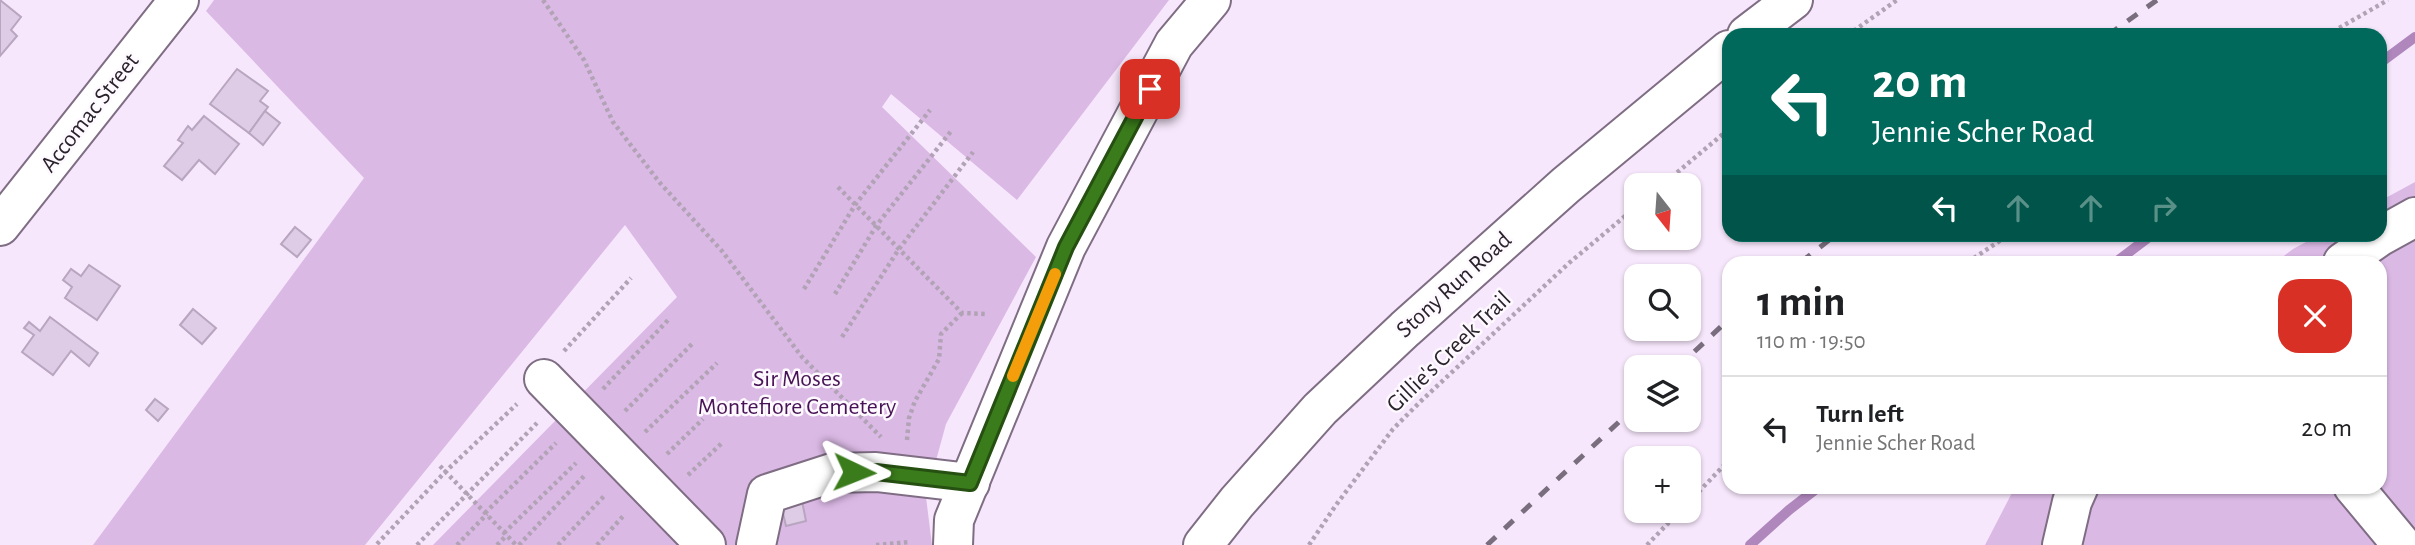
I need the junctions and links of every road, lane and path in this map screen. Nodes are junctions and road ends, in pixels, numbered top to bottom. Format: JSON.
{"nodes":[{"id":1,"x":179,"y":0,"type":"edge"},
{"id":2,"x":543,"y":0,"type":"edge"},
{"id":3,"x":1211,"y":0,"type":"edge"},
{"id":4,"x":1793,"y":0,"type":"edge"},
{"id":5,"x":1897,"y":0,"type":"edge"},
{"id":6,"x":2388,"y":0,"type":"edge"},
{"id":7,"x":1756,"y":28,"type":"edge"},
{"id":8,"x":1858,"y":28,"type":"edge"},
{"id":9,"x":2339,"y":28,"type":"edge"},
{"id":10,"x":1722,"y":56,"type":"edge"},
{"id":11,"x":930,"y":110,"type":"dead end"},
{"id":12,"x":952,"y":130,"type":"dead end"},
{"id":13,"x":1722,"y":134,"type":"edge"},
{"id":14,"x":973,"y":152,"type":"dead end"},
{"id":15,"x":1676,"y":173,"type":"edge"},
{"id":16,"x":838,"y":187,"type":"dead end"},
{"id":17,"x":855,"y":205,"type":"junction"},
{"id":18,"x":1624,"y":217,"type":"edge"},
{"id":19,"x":2415,"y":217,"type":"edge"},
{"id":20,"x":0,"y":226,"type":"edge"},
{"id":21,"x":876,"y":226,"type":"junction"},
{"id":22,"x":2387,"y":233,"type":"edge"},
{"id":23,"x":1998,"y":242,"type":"edge"},
{"id":24,"x":2372,"y":242,"type":"edge"},
{"id":25,"x":899,"y":249,"type":"junction"},
{"id":26,"x":1977,"y":256,"type":"edge"},
{"id":27,"x":2352,"y":256,"type":"edge"},
{"id":28,"x":631,"y":278,"type":"dead end"},
{"id":29,"x":804,"y":289,"type":"dead end"},
{"id":30,"x":835,"y":294,"type":"dead end"},
{"id":31,"x":962,"y":313,"type":"junction"},
{"id":32,"x":986,"y":314,"type":"dead end"},
{"id":33,"x":670,"y":318,"type":"dead end"},
{"id":34,"x":842,"y":337,"type":"dead end"},
{"id":35,"x":693,"y":343,"type":"dead end"},
{"id":36,"x":717,"y":363,"type":"dead end"},
{"id":37,"x":909,"y":418,"type":"dead end"},
{"id":38,"x":704,"y":419,"type":"dead end"},
{"id":39,"x":883,"y":438,"type":"dead end"},
{"id":40,"x":603,"y":440,"type":"junction"},
{"id":41,"x":722,"y":443,"type":"dead end"},
{"id":42,"x":440,"y":466,"type":"dead end"},
{"id":43,"x":1722,"y":467,"type":"edge"},
{"id":44,"x":445,"y":472,"type":"junction"},
{"id":45,"x":970,"y":483,"type":"junction"},
{"id":46,"x":1701,"y":489,"type":"edge"},
{"id":47,"x":466,"y":493,"type":"junction"},
{"id":48,"x":2076,"y":494,"type":"edge"},
{"id":49,"x":2360,"y":494,"type":"edge"},
{"id":50,"x":486,"y":513,"type":"junction"},
{"id":51,"x":1668,"y":523,"type":"edge"},
{"id":52,"x":505,"y":534,"type":"junction"},
{"id":53,"x":962,"y":537,"type":"edge"},
{"id":54,"x":910,"y":542,"type":"dead end"},
{"id":55,"x":377,"y":544,"type":"edge"},
{"id":56,"x":417,"y":545,"type":"edge"},
{"id":57,"x":457,"y":545,"type":"edge"},
{"id":58,"x":497,"y":545,"type":"edge"},
{"id":59,"x":517,"y":545,"type":"edge"},
{"id":60,"x":558,"y":545,"type":"edge"},
{"id":61,"x":706,"y":545,"type":"edge"},
{"id":62,"x":756,"y":545,"type":"edge"},
{"id":63,"x":876,"y":545,"type":"edge"},
{"id":64,"x":1203,"y":545,"type":"edge"},
{"id":65,"x":1309,"y":545,"type":"edge"},
{"id":66,"x":1647,"y":545,"type":"edge"},
{"id":67,"x":2062,"y":545,"type":"edge"},
{"id":68,"x":2402,"y":545,"type":"edge"}],
"edges":[{"from":1,"to":20,"type":"street","name":"Accomac Street"},
{"from":2,"to":39,"type":"path"},
{"from":3,"to":45,"type":"street"},
{"from":4,"to":7,"type":"street"},
{"from":5,"to":8,"type":"path"},
{"from":6,"to":9,"type":"path"},
{"from":10,"to":64,"type":"street","name":"Stony Run Road"},
{"from":11,"to":17,"type":"path"},
{"from":12,"to":21,"type":"path"},
{"from":13,"to":15,"type":"path"},
{"from":14,"to":25,"type":"path"},
{"from":16,"to":17,"type":"path"},
{"from":17,"to":21,"type":"path"},
{"from":17,"to":29,"type":"path"},
{"from":18,"to":65,"type":"path","name":"Gillie's Creek Trail"},
{"from":19,"to":22,"type":"street"},
{"from":21,"to":25,"type":"path"},
{"from":21,"to":30,"type":"path"},
{"from":23,"to":26,"type":"path"},
{"from":24,"to":27,"type":"street"},
{"from":25,"to":31,"type":"path"},
{"from":25,"to":34,"type":"path"},
{"from":28,"to":40,"type":"path"},
{"from":31,"to":32,"type":"path"},
{"from":31,"to":37,"type":"path"},
{"from":33,"to":40,"type":"path"},
{"from":35,"to":40,"type":"path"},
{"from":36,"to":40,"type":"path"},
{"from":38,"to":40,"type":"path"},
{"from":40,"to":41,"type":"path"},
{"from":40,"to":44,"type":"path"},
{"from":40,"to":47,"type":"path"},
{"from":40,"to":50,"type":"path"},
{"from":40,"to":52,"type":"path"},
{"from":40,"to":59,"type":"path"},
{"from":40,"to":60,"type":"path"},
{"from":40,"to":61,"type":"street"},
{"from":42,"to":44,"type":"path"},
{"from":43,"to":46,"type":"path"},
{"from":44,"to":47,"type":"path"},
{"from":44,"to":55,"type":"path"},
{"from":45,"to":53,"type":"street"},
{"from":45,"to":62,"type":"street"},
{"from":47,"to":50,"type":"path"},
{"from":47,"to":56,"type":"path"},
{"from":48,"to":67,"type":"street"},
{"from":49,"to":68,"type":"street"},
{"from":50,"to":52,"type":"path"},
{"from":50,"to":57,"type":"path"},
{"from":51,"to":66,"type":"path"},
{"from":52,"to":58,"type":"path"},
{"from":52,"to":59,"type":"path"},
{"from":54,"to":63,"type":"path"}]}
